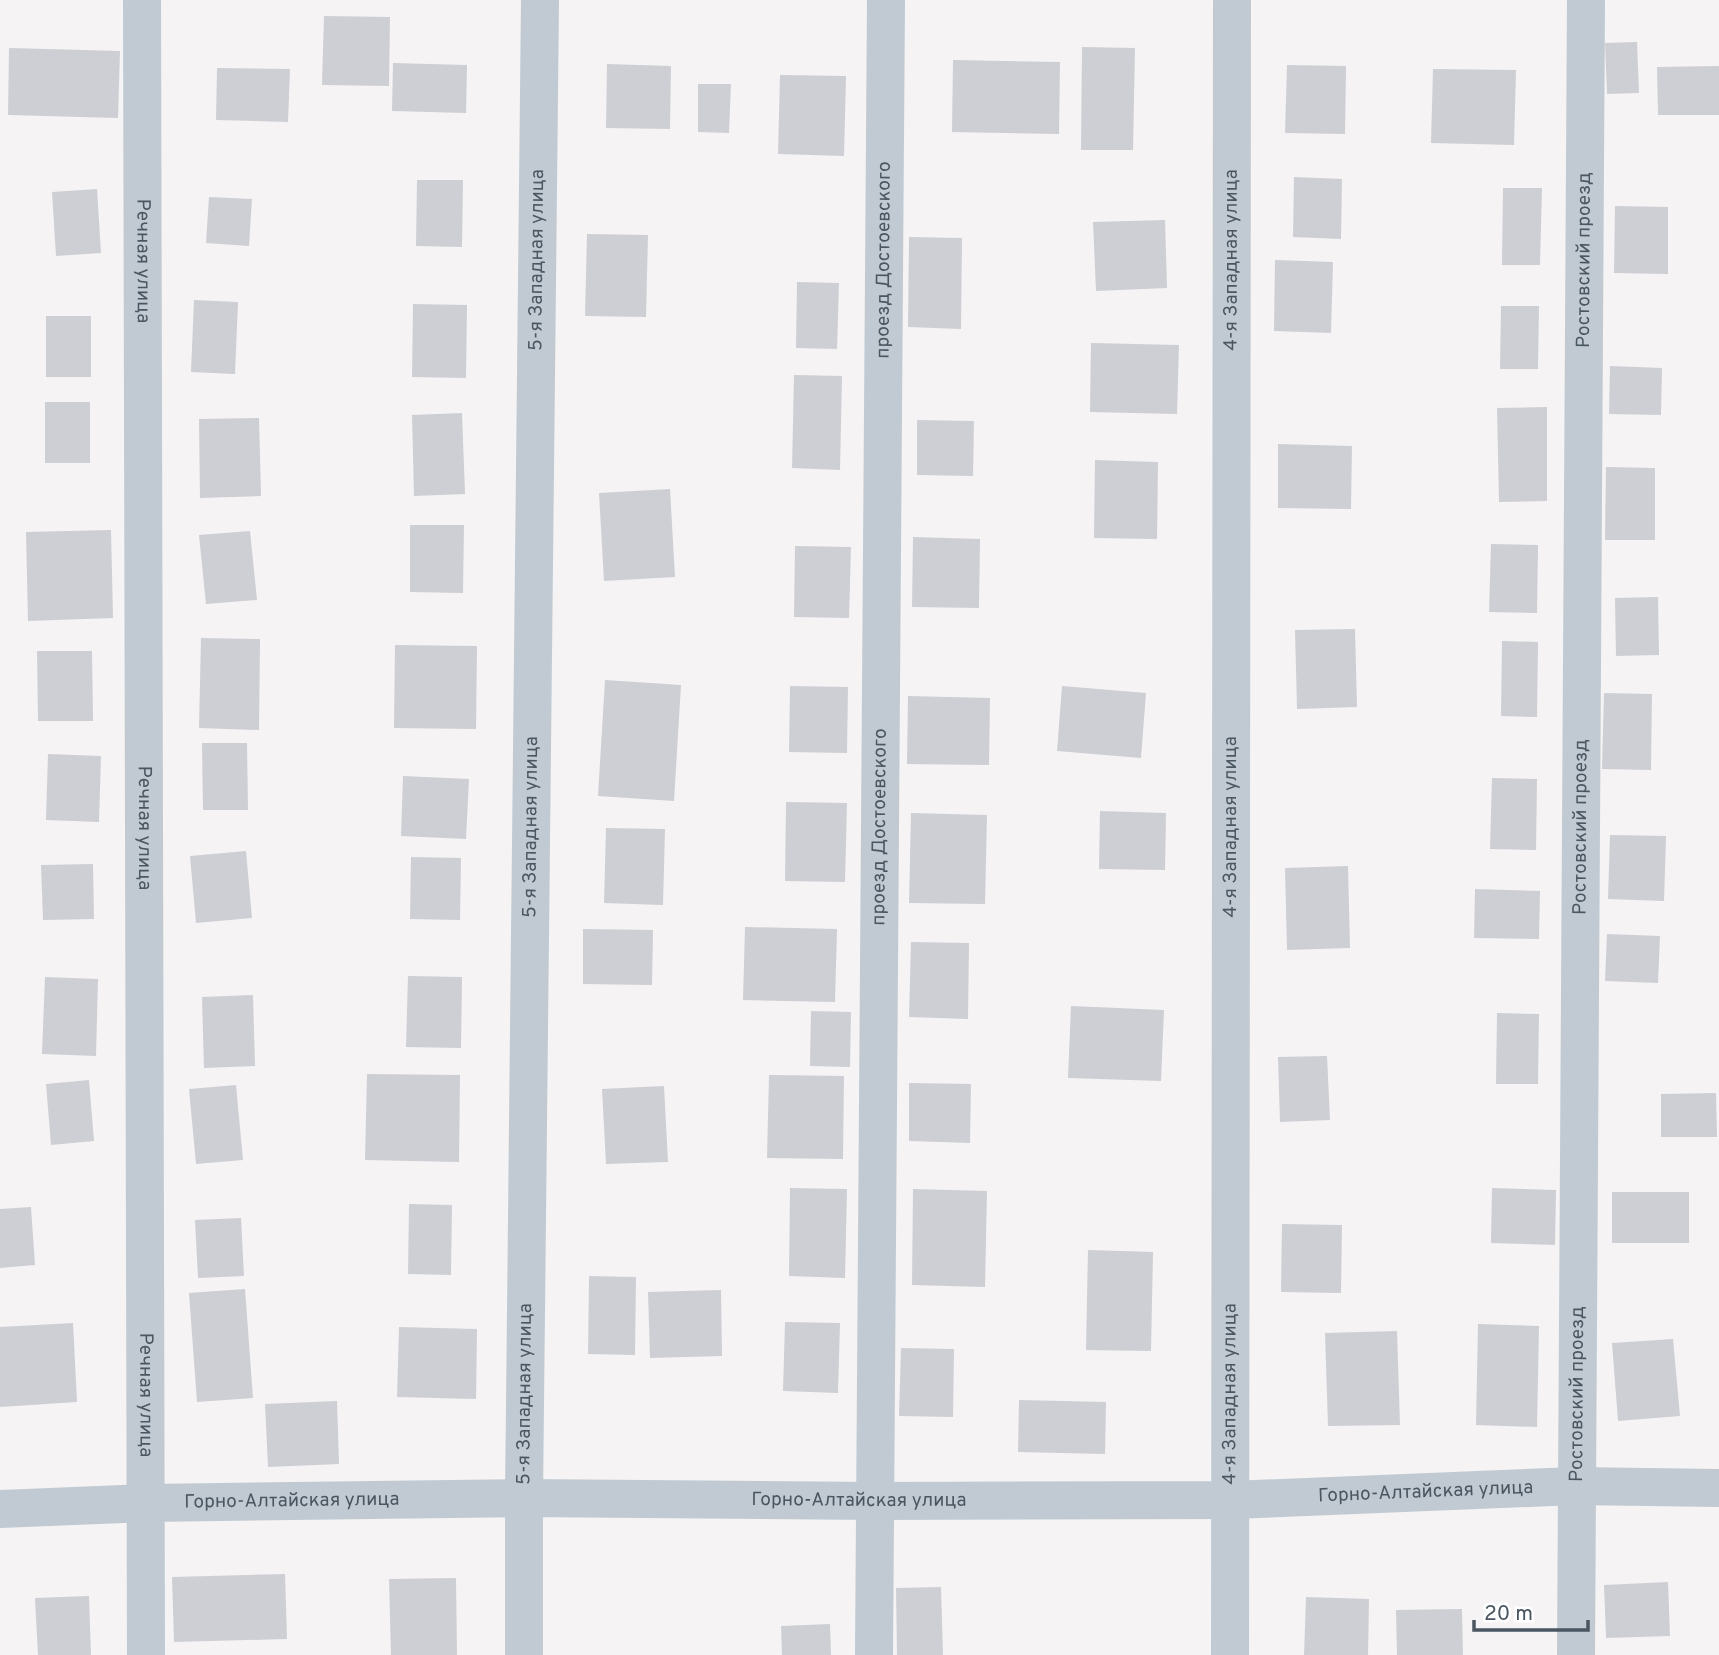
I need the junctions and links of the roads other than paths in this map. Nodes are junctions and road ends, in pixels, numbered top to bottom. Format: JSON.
{"nodes":[{"id":1,"x":142,"y":0,"type":"edge"},
{"id":2,"x":540,"y":0,"type":"edge"},
{"id":3,"x":886,"y":0,"type":"edge"},
{"id":4,"x":1232,"y":0,"type":"edge"},
{"id":5,"x":1586,"y":0,"type":"edge"},
{"id":6,"x":1576,"y":1486,"type":"junction"},
{"id":7,"x":1719,"y":1488,"type":"edge"},
{"id":8,"x":524,"y":1498,"type":"junction"},
{"id":9,"x":1232,"y":1500,"type":"junction"},
{"id":10,"x":875,"y":1501,"type":"junction"},
{"id":11,"x":148,"y":1503,"type":"junction"},
{"id":12,"x":0,"y":1509,"type":"edge"},
{"id":13,"x":146,"y":1655,"type":"edge"},
{"id":14,"x":524,"y":1655,"type":"edge"},
{"id":15,"x":874,"y":1655,"type":"edge"},
{"id":16,"x":1230,"y":1655,"type":"edge"},
{"id":17,"x":1576,"y":1655,"type":"edge"}],
"edges":[{"from":1,"to":11,"type":"street","name":"Речная улица"},
{"from":2,"to":8,"type":"street","name":"5-я Западная улица"},
{"from":3,"to":10,"type":"street","name":"проезд Достоевского"},
{"from":4,"to":9,"type":"street","name":"4-я Западная улица"},
{"from":5,"to":6,"type":"street","name":"Ростовский проезд"},
{"from":6,"to":7,"type":"street","name":"Горно-Алтайская улица"},
{"from":6,"to":9,"type":"street","name":"Горно-Алтайская улица"},
{"from":6,"to":17,"type":"street","name":"Ростовский проезд"},
{"from":8,"to":10,"type":"street","name":"Горно-Алтайская улица"},
{"from":8,"to":11,"type":"street","name":"Горно-Алтайская улица"},
{"from":8,"to":14,"type":"street","name":"5-я Западная улица"},
{"from":9,"to":10,"type":"street","name":"Горно-Алтайская улица"},
{"from":9,"to":16,"type":"street","name":"4-я Западная улица"},
{"from":10,"to":15,"type":"street","name":"проезд Достоевского"},
{"from":11,"to":12,"type":"street","name":"Горно-Алтайская улица"},
{"from":11,"to":13,"type":"street","name":"Речная улица"}]}
